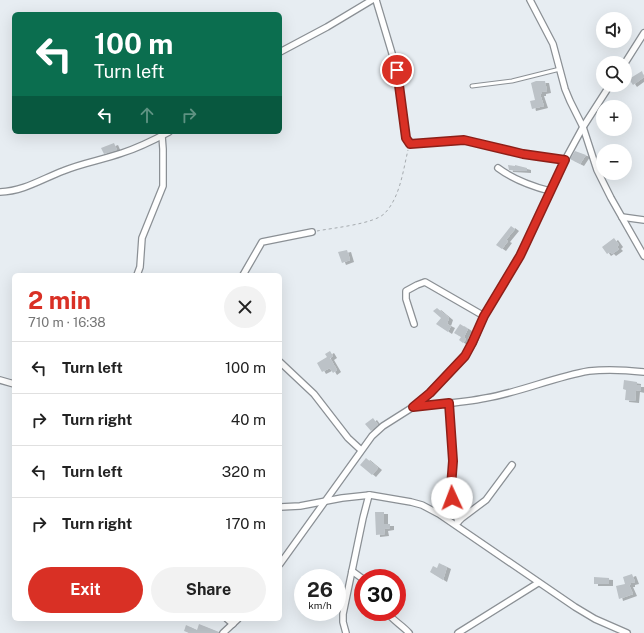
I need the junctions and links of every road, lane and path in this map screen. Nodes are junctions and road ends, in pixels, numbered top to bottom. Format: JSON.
{"nodes":[{"id":1,"x":372,"y":0,"type":"edge"},
{"id":2,"x":376,"y":0,"type":"edge"},
{"id":3,"x":530,"y":0,"type":"edge"},
{"id":4,"x":644,"y":33,"type":"edge"},
{"id":5,"x":282,"y":51,"type":"edge"},
{"id":6,"x":629,"y":56,"type":"edge"},
{"id":7,"x":560,"y":69,"type":"junction"},
{"id":8,"x":472,"y":86,"type":"dead end"},
{"id":9,"x":606,"y":92,"type":"edge"},
{"id":10,"x":583,"y":127,"type":"junction"},
{"id":11,"x":166,"y":134,"type":"edge"},
{"id":12,"x":162,"y":136,"type":"junction"},
{"id":13,"x":410,"y":144,"type":"junction"},
{"id":14,"x":565,"y":160,"type":"junction"},
{"id":15,"x":498,"y":168,"type":"dead end"},
{"id":16,"x":550,"y":191,"type":"junction"},
{"id":17,"x":0,"y":192,"type":"edge"},
{"id":18,"x":622,"y":217,"type":"junction"},
{"id":19,"x":644,"y":220,"type":"edge"},
{"id":20,"x":312,"y":232,"type":"joint"},
{"id":21,"x":644,"y":256,"type":"edge"},
{"id":22,"x":138,"y":273,"type":"edge"},
{"id":23,"x":244,"y":273,"type":"edge"},
{"id":24,"x":484,"y":316,"type":"junction"},
{"id":25,"x":414,"y":324,"type":"dead end"},
{"id":26,"x":282,"y":364,"type":"edge"},
{"id":27,"x":644,"y":372,"type":"edge"},
{"id":28,"x":0,"y":380,"type":"edge"},
{"id":29,"x":12,"y":383,"type":"edge"},
{"id":30,"x":449,"y":403,"type":"junction"},
{"id":31,"x":413,"y":407,"type":"junction"},
{"id":32,"x":361,"y":450,"type":"junction"},
{"id":33,"x":512,"y":465,"type":"dead end"},
{"id":34,"x":370,"y":495,"type":"junction"},
{"id":35,"x":325,"y":502,"type":"junction"},
{"id":36,"x":282,"y":508,"type":"edge"},
{"id":37,"x":457,"y":523,"type":"junction"},
{"id":38,"x":282,"y":561,"type":"edge"},
{"id":39,"x":352,"y":571,"type":"joint"},
{"id":40,"x":538,"y":583,"type":"junction"},
{"id":41,"x":229,"y":621,"type":"edge"},
{"id":42,"x":236,"y":621,"type":"edge"},
{"id":43,"x":397,"y":621,"type":"edge"},
{"id":44,"x":232,"y":624,"type":"junction"},
{"id":45,"x":224,"y":633,"type":"edge"},
{"id":46,"x":346,"y":633,"type":"edge"},
{"id":47,"x":409,"y":633,"type":"edge"},
{"id":48,"x":458,"y":633,"type":"edge"},
{"id":49,"x":627,"y":633,"type":"edge"}],
"edges":[{"from":1,"to":5,"type":"street"},
{"from":2,"to":13,"type":"street"},
{"from":3,"to":7,"type":"street"},
{"from":4,"to":6,"type":"street"},
{"from":7,"to":8,"type":"lane"},
{"from":7,"to":10,"type":"street"},
{"from":9,"to":10,"type":"street"},
{"from":10,"to":14,"type":"street"},
{"from":10,"to":18,"type":"street"},
{"from":11,"to":12,"type":"street"},
{"from":12,"to":17,"type":"street"},
{"from":12,"to":22,"type":"street"},
{"from":13,"to":14,"type":"street"},
{"from":13,"to":20,"type":"path"},
{"from":14,"to":16,"type":"street"},
{"from":15,"to":16,"type":"street"},
{"from":16,"to":24,"type":"street"},
{"from":18,"to":19,"type":"street"},
{"from":18,"to":21,"type":"street"},
{"from":20,"to":23,"type":"street"},
{"from":24,"to":25,"type":"street"},
{"from":24,"to":31,"type":"street"},
{"from":26,"to":32,"type":"street"},
{"from":27,"to":30,"type":"street"},
{"from":28,"to":29,"type":"street"},
{"from":30,"to":31,"type":"street"},
{"from":30,"to":37,"type":"street"},
{"from":31,"to":32,"type":"street"},
{"from":32,"to":35,"type":"street"},
{"from":33,"to":37,"type":"street"},
{"from":34,"to":35,"type":"street"},
{"from":34,"to":37,"type":"street"},
{"from":34,"to":39,"type":"street"},
{"from":35,"to":36,"type":"street"},
{"from":35,"to":38,"type":"street"},
{"from":37,"to":40,"type":"street"},
{"from":39,"to":46,"type":"street"},
{"from":40,"to":48,"type":"street"},
{"from":40,"to":49,"type":"street"},
{"from":41,"to":44,"type":"street"},
{"from":42,"to":44,"type":"street"},
{"from":43,"to":47,"type":"street"},
{"from":44,"to":45,"type":"street"}]}
